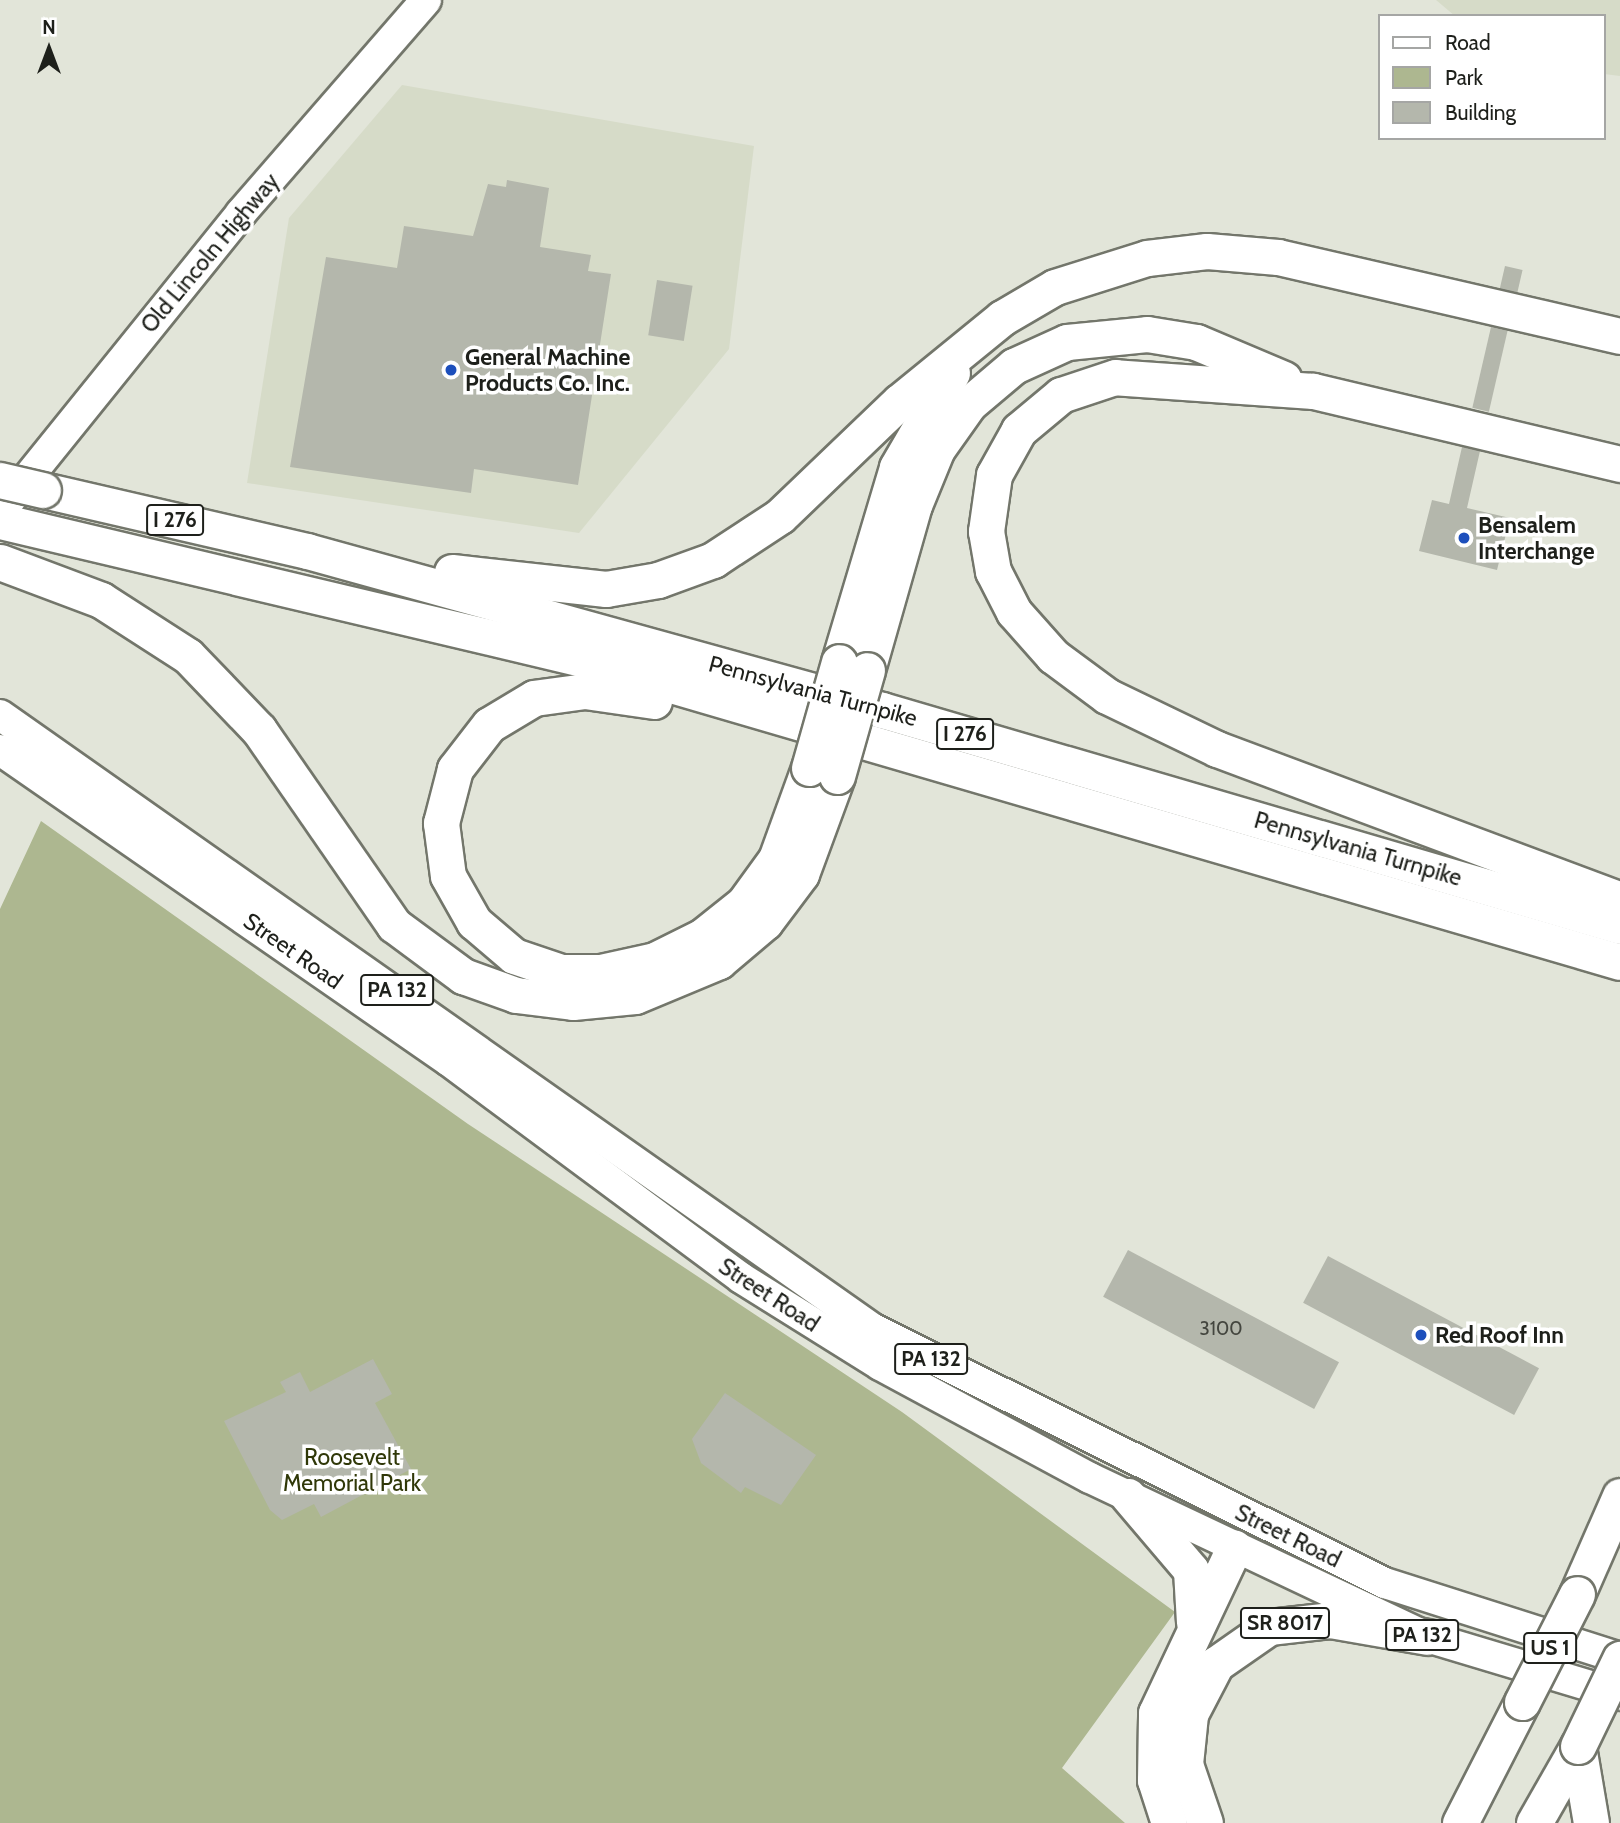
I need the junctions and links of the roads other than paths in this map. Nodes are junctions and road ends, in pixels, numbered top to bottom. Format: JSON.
{"nodes":[{"id":1,"x":426,"y":0,"type":"edge"},
{"id":2,"x":978,"y":335,"type":"junction"},
{"id":3,"x":1613,"y":339,"type":"edge"},
{"id":4,"x":1313,"y":391,"type":"junction"},
{"id":5,"x":1620,"y":464,"type":"edge"},
{"id":6,"x":0,"y":480,"type":"edge"},
{"id":7,"x":5,"y":519,"type":"edge"},
{"id":8,"x":307,"y":551,"type":"junction"},
{"id":9,"x":0,"y":562,"type":"edge"},
{"id":10,"x":853,"y":666,"type":"junction"},
{"id":11,"x":0,"y":715,"type":"edge"},
{"id":12,"x":857,"y":739,"type":"junction"},
{"id":13,"x":0,"y":750,"type":"edge"},
{"id":14,"x":823,"y":772,"type":"junction"},
{"id":15,"x":1620,"y":900,"type":"edge"},
{"id":16,"x":1620,"y":926,"type":"edge"},
{"id":17,"x":1620,"y":962,"type":"edge"},
{"id":18,"x":1128,"y":1496,"type":"junction"},
{"id":19,"x":1620,"y":1496,"type":"edge"},
{"id":20,"x":1264,"y":1524,"type":"junction"},
{"id":21,"x":1245,"y":1553,"type":"junction"},
{"id":22,"x":1192,"y":1630,"type":"junction"},
{"id":23,"x":1427,"y":1637,"type":"junction"},
{"id":24,"x":1620,"y":1658,"type":"edge"},
{"id":25,"x":1620,"y":1695,"type":"edge"},
{"id":26,"x":1188,"y":1718,"type":"junction"},
{"id":27,"x":1578,"y":1746,"type":"junction"},
{"id":28,"x":1484,"y":1778,"type":"junction"},
{"id":29,"x":1169,"y":1823,"type":"edge"},
{"id":30,"x":1205,"y":1823,"type":"edge"},
{"id":31,"x":1446,"y":1823,"type":"edge"},
{"id":32,"x":1461,"y":1823,"type":"edge"},
{"id":33,"x":1534,"y":1823,"type":"edge"},
{"id":34,"x":1591,"y":1823,"type":"edge"}],
"edges":[{"from":1,"to":7,"type":"main road","name":"Old Lincoln Highway"},
{"from":2,"to":3,"type":"highway"},
{"from":2,"to":8,"type":"highway"},
{"from":2,"to":10,"type":"highway"},
{"from":4,"to":5,"type":"highway"},
{"from":4,"to":10,"type":"highway"},
{"from":4,"to":15,"type":"highway"},
{"from":6,"to":8,"type":"highway","name":"Pennsylvania Turnpike","number":"I 276","bridge":true},
{"from":7,"to":12,"type":"highway","name":"Pennsylvania Turnpike","number":"I 276"},
{"from":8,"to":16,"type":"highway","name":"Pennsylvania Turnpike","number":"I 276"},
{"from":9,"to":14,"type":"highway"},
{"from":10,"to":14,"type":"highway","bridge":true},
{"from":11,"to":20,"type":"main road","name":"Street Road","number":"PA 132"},
{"from":12,"to":14,"type":"highway"},
{"from":12,"to":17,"type":"highway","name":"Pennsylvania Turnpike","number":"I 276"},
{"from":13,"to":18,"type":"main road","name":"Street Road","number":"PA 132"},
{"from":18,"to":21,"type":"main road","name":"Street Road","number":"PA 132"},
{"from":18,"to":22,"type":"highway"},
{"from":19,"to":28,"type":"highway","number":"US 1","bridge":true},
{"from":20,"to":21,"type":"main road"},
{"from":20,"to":24,"type":"main road","name":"Street Road","number":"PA 132"},
{"from":21,"to":22,"type":"highway"},
{"from":21,"to":23,"type":"main road","name":"Street Road","number":"PA 132"},
{"from":21,"to":26,"type":"highway"},
{"from":22,"to":29,"type":"highway"},
{"from":23,"to":25,"type":"main road","name":"Street Road","number":"PA 132"},
{"from":23,"to":26,"type":"highway","number":"SR 8017"},
{"from":24,"to":27,"type":"highway","bridge":true},
{"from":26,"to":30,"type":"highway","number":"SR 8017"},
{"from":27,"to":33,"type":"highway"},
{"from":27,"to":34,"type":"highway"},
{"from":28,"to":31,"type":"highway"},
{"from":28,"to":32,"type":"highway","number":"US 1"}]}
